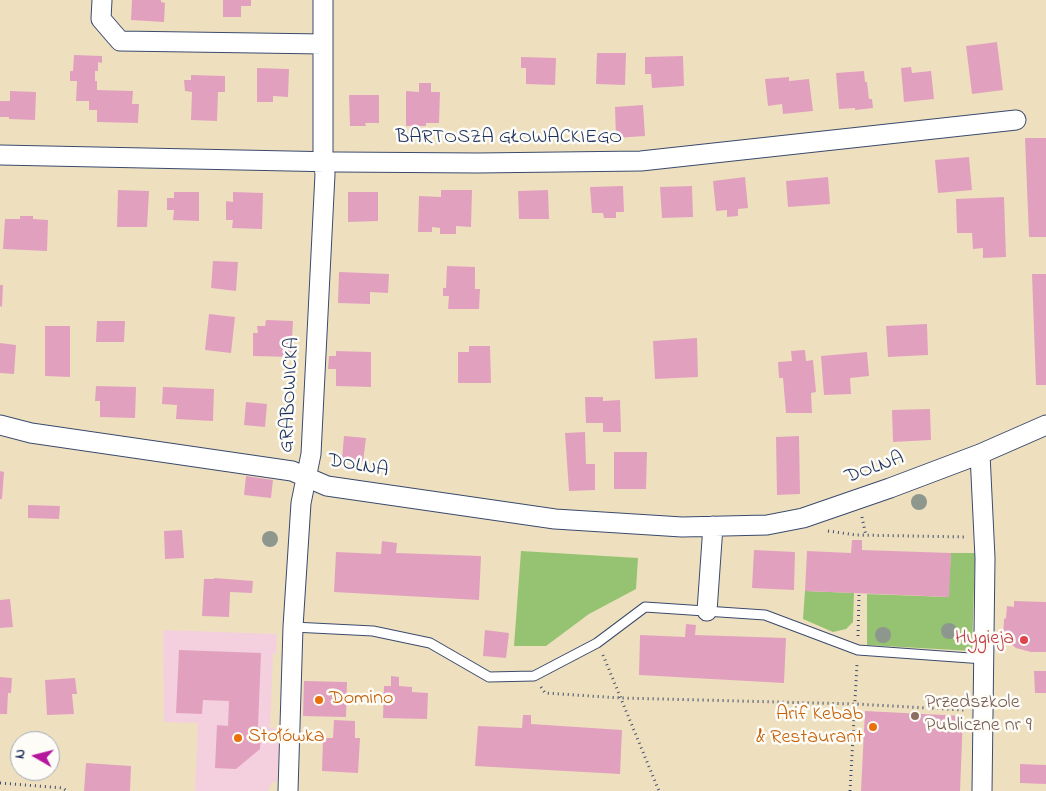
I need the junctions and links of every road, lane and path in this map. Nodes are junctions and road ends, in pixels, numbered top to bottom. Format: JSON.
{"nodes":[{"id":1,"x":102,"y":0,"type":"edge"},
{"id":2,"x":323,"y":0,"type":"edge"},
{"id":3,"x":323,"y":44,"type":"junction"},
{"id":4,"x":1016,"y":120,"type":"dead end"},
{"id":5,"x":0,"y":156,"type":"edge"},
{"id":6,"x":322,"y":161,"type":"junction"},
{"id":7,"x":0,"y":425,"type":"edge"},
{"id":8,"x":1046,"y":425,"type":"edge"},
{"id":9,"x":980,"y":454,"type":"junction"},
{"id":10,"x":308,"y":478,"type":"junction"},
{"id":11,"x":713,"y":526,"type":"junction"},
{"id":12,"x":827,"y":531,"type":"dead end"},
{"id":13,"x":984,"y":538,"type":"junction"},
{"id":14,"x":859,"y":594,"type":"dead end"},
{"id":15,"x":708,"y":611,"type":"junction"},
{"id":16,"x":292,"y":627,"type":"junction"},
{"id":17,"x":597,"y":643,"type":"junction"},
{"id":18,"x":858,"y":650,"type":"junction"},
{"id":19,"x":984,"y":659,"type":"junction"},
{"id":20,"x":534,"y":676,"type":"junction"},
{"id":21,"x":621,"y":698,"type":"junction"},
{"id":22,"x":856,"y":704,"type":"junction"},
{"id":23,"x":966,"y":710,"type":"dead end"},
{"id":24,"x":0,"y":783,"type":"edge"},
{"id":25,"x":67,"y":791,"type":"edge"},
{"id":26,"x":288,"y":791,"type":"edge"},
{"id":27,"x":659,"y":791,"type":"edge"},
{"id":28,"x":850,"y":791,"type":"edge"},
{"id":29,"x":982,"y":791,"type":"edge"}],
"edges":[{"from":1,"to":3,"type":"street"},
{"from":2,"to":3,"type":"street","name":"GRABOWICKA"},
{"from":3,"to":6,"type":"street","name":"GRABOWICKA"},
{"from":4,"to":6,"type":"street","name":"BARTOSZA GŁOWACKIEGO"},
{"from":5,"to":6,"type":"street","name":"BARTOSZA GŁOWACKIEGO"},
{"from":6,"to":10,"type":"street","name":"GRABOWICKA"},
{"from":7,"to":10,"type":"street","name":"DOLNA"},
{"from":8,"to":9,"type":"street","name":"DOLNA"},
{"from":9,"to":11,"type":"street","name":"DOLNA"},
{"from":9,"to":13,"type":"street"},
{"from":10,"to":11,"type":"street","name":"DOLNA"},
{"from":10,"to":16,"type":"street","name":"GRABOWICKA"},
{"from":11,"to":15,"type":"street"},
{"from":12,"to":13,"type":"path"},
{"from":13,"to":19,"type":"street"},
{"from":14,"to":18,"type":"path"},
{"from":15,"to":17,"type":"lane"},
{"from":15,"to":18,"type":"lane"},
{"from":16,"to":20,"type":"lane"},
{"from":16,"to":26,"type":"street","name":"GRABOWICKA"},
{"from":17,"to":20,"type":"lane"},
{"from":17,"to":21,"type":"path"},
{"from":18,"to":19,"type":"lane"},
{"from":18,"to":22,"type":"path"},
{"from":19,"to":29,"type":"street"},
{"from":20,"to":21,"type":"path"},
{"from":21,"to":22,"type":"path"},
{"from":21,"to":27,"type":"path"},
{"from":22,"to":23,"type":"path"},
{"from":22,"to":28,"type":"path"},
{"from":24,"to":25,"type":"path"}]}
